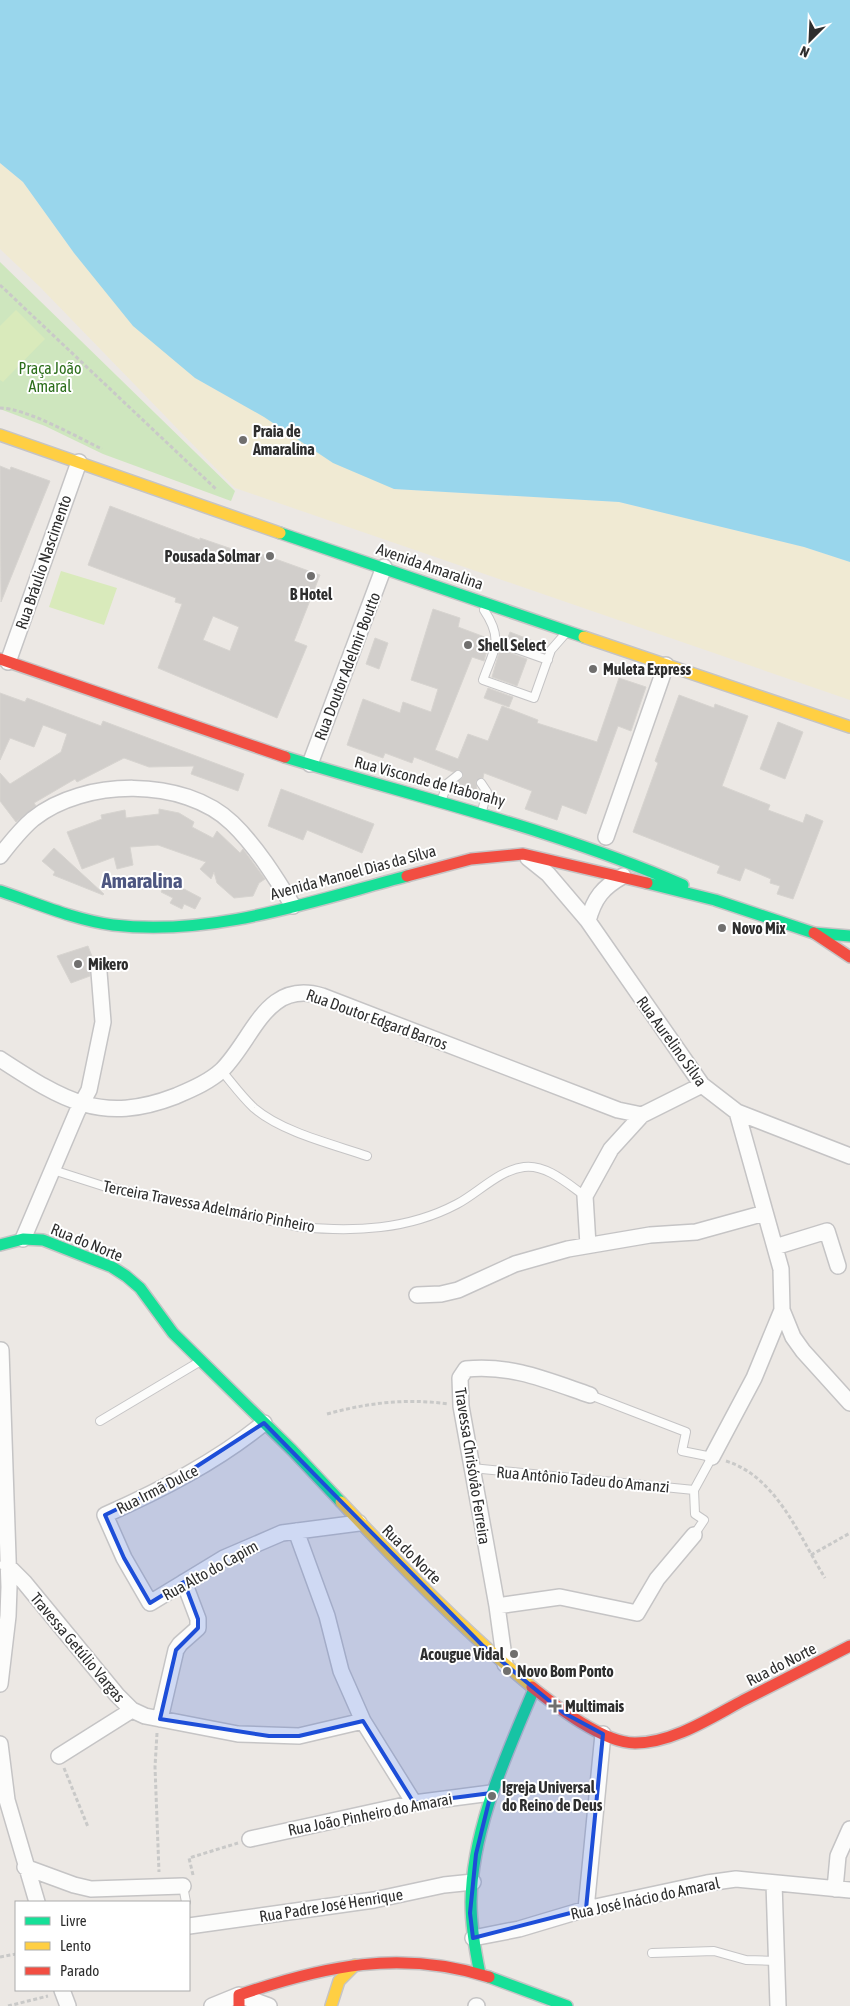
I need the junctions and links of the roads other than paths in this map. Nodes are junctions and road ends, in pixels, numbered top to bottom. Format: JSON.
{"nodes":[{"id":1,"x":0,"y":435,"type":"edge"},
{"id":2,"x":79,"y":462,"type":"junction"},
{"id":3,"x":384,"y":567,"type":"junction"},
{"id":4,"x":477,"y":600,"type":"junction"},
{"id":5,"x":568,"y":631,"type":"junction"},
{"id":6,"x":497,"y":642,"type":"junction"},
{"id":7,"x":548,"y":660,"type":"junction"},
{"id":8,"x":4,"y":661,"type":"edge"},
{"id":9,"x":666,"y":665,"type":"junction"},
{"id":10,"x":850,"y":727,"type":"edge"},
{"id":11,"x":310,"y":764,"type":"junction"},
{"id":12,"x":458,"y":775,"type":"dead end"},
{"id":13,"x":481,"y":783,"type":"dead end"},
{"id":14,"x":441,"y":802,"type":"junction"},
{"id":15,"x":481,"y":812,"type":"junction"},
{"id":16,"x":606,"y":837,"type":"dead end"},
{"id":17,"x":523,"y":854,"type":"junction"},
{"id":18,"x":0,"y":856,"type":"edge"},
{"id":19,"x":623,"y":876,"type":"junction"},
{"id":20,"x":0,"y":890,"type":"edge"},
{"id":21,"x":715,"y":900,"type":"junction"},
{"id":22,"x":293,"y":906,"type":"junction"},
{"id":23,"x":588,"y":921,"type":"junction"},
{"id":24,"x":814,"y":933,"type":"junction"},
{"id":25,"x":850,"y":936,"type":"edge"},
{"id":26,"x":850,"y":957,"type":"edge"},
{"id":27,"x":99,"y":972,"type":"dead end"},
{"id":28,"x":0,"y":1059,"type":"edge"},
{"id":29,"x":221,"y":1070,"type":"junction"},
{"id":30,"x":702,"y":1086,"type":"junction"},
{"id":31,"x":82,"y":1104,"type":"junction"},
{"id":32,"x":737,"y":1112,"type":"junction"},
{"id":33,"x":642,"y":1115,"type":"junction"},
{"id":34,"x":367,"y":1156,"type":"dead end"},
{"id":35,"x":850,"y":1156,"type":"edge"},
{"id":36,"x":53,"y":1170,"type":"junction"},
{"id":37,"x":585,"y":1196,"type":"junction"},
{"id":38,"x":765,"y":1213,"type":"junction"},
{"id":39,"x":24,"y":1239,"type":"junction"},
{"id":40,"x":588,"y":1244,"type":"junction"},
{"id":41,"x":0,"y":1245,"type":"edge"},
{"id":42,"x":775,"y":1247,"type":"junction"},
{"id":43,"x":838,"y":1266,"type":"dead end"},
{"id":44,"x":417,"y":1295,"type":"dead end"},
{"id":45,"x":782,"y":1310,"type":"junction"},
{"id":46,"x":0,"y":1350,"type":"edge"},
{"id":47,"x":201,"y":1361,"type":"junction"},
{"id":48,"x":590,"y":1395,"type":"joint"},
{"id":49,"x":850,"y":1403,"type":"edge"},
{"id":50,"x":100,"y":1421,"type":"dead end"},
{"id":51,"x":264,"y":1423,"type":"junction"},
{"id":52,"x":712,"y":1457,"type":"junction"},
{"id":53,"x":472,"y":1468,"type":"junction"},
{"id":54,"x":694,"y":1490,"type":"junction"},
{"id":55,"x":359,"y":1523,"type":"junction"},
{"id":56,"x":296,"y":1531,"type":"junction"},
{"id":57,"x":694,"y":1535,"type":"joint"},
{"id":58,"x":4,"y":1566,"type":"edge"},
{"id":59,"x":184,"y":1582,"type":"junction"},
{"id":60,"x":150,"y":1603,"type":"joint"},
{"id":61,"x":497,"y":1606,"type":"junction"},
{"id":62,"x":850,"y":1646,"type":"edge"},
{"id":63,"x":505,"y":1664,"type":"junction"},
{"id":64,"x":0,"y":1684,"type":"edge"},
{"id":65,"x":534,"y":1689,"type":"junction"},
{"id":66,"x":132,"y":1710,"type":"junction"},
{"id":67,"x":160,"y":1719,"type":"junction"},
{"id":68,"x":363,"y":1721,"type":"junction"},
{"id":69,"x":603,"y":1734,"type":"junction"},
{"id":70,"x":0,"y":1744,"type":"edge"},
{"id":71,"x":59,"y":1756,"type":"road end"},
{"id":72,"x":491,"y":1793,"type":"junction"},
{"id":73,"x":414,"y":1803,"type":"junction"},
{"id":74,"x":850,"y":1829,"type":"edge"},
{"id":75,"x":250,"y":1839,"type":"road end"},
{"id":76,"x":25,"y":1867,"type":"junction"},
{"id":77,"x":473,"y":1882,"type":"junction"},
{"id":78,"x":774,"y":1883,"type":"junction"},
{"id":79,"x":183,"y":1886,"type":"joint"},
{"id":80,"x":843,"y":1890,"type":"edge"},
{"id":81,"x":36,"y":1901,"type":"edge"},
{"id":82,"x":186,"y":1901,"type":"edge"},
{"id":83,"x":586,"y":1909,"type":"junction"},
{"id":84,"x":190,"y":1924,"type":"edge"},
{"id":85,"x":473,"y":1938,"type":"junction"},
{"id":86,"x":652,"y":1953,"type":"dead end"},
{"id":87,"x":776,"y":1961,"type":"junction"},
{"id":88,"x":355,"y":1965,"type":"junction"},
{"id":89,"x":480,"y":1974,"type":"junction"},
{"id":90,"x":239,"y":2001,"type":"edge"},
{"id":91,"x":212,"y":2006,"type":"edge"},
{"id":92,"x":269,"y":2006,"type":"edge"},
{"id":93,"x":331,"y":2006,"type":"edge"},
{"id":94,"x":567,"y":2006,"type":"edge"},
{"id":95,"x":778,"y":2006,"type":"edge"}],
"edges":[{"from":1,"to":2,"type":"street","name":"Avenida Amaralina"},
{"from":2,"to":3,"type":"street","name":"Avenida Amaralina"},
{"from":2,"to":8,"type":"street","name":"Rua Bráulio Nascimento"},
{"from":3,"to":4,"type":"street","name":"Avenida Amaralina"},
{"from":3,"to":11,"type":"street","name":"Rua Doutor Adelmir Boutto"},
{"from":4,"to":5,"type":"street","name":"Avenida Amaralina"},
{"from":4,"to":6,"type":"lane"},
{"from":5,"to":7,"type":"lane"},
{"from":5,"to":9,"type":"street","name":"Avenida Amaralina"},
{"from":6,"to":7,"type":"lane"},
{"from":6,"to":7,"type":"lane"},
{"from":8,"to":11,"type":"street","name":"Rua Visconde de Itaborahy"},
{"from":9,"to":10,"type":"street","name":"Avenida Amaralina"},
{"from":9,"to":16,"type":"street"},
{"from":11,"to":14,"type":"street","name":"Rua Visconde de Itaborahy"},
{"from":12,"to":14,"type":"lane"},
{"from":13,"to":15,"type":"lane"},
{"from":14,"to":15,"type":"street","name":"Rua Visconde de Itaborahy"},
{"from":15,"to":21,"type":"street","name":"Rua Visconde de Itaborahy"},
{"from":17,"to":19,"type":"street","name":"Avenida Manoel Dias da Silva"},
{"from":17,"to":22,"type":"street","name":"Avenida Manoel Dias da Silva"},
{"from":17,"to":23,"type":"street","name":"Rua Aurelino Silva"},
{"from":18,"to":22,"type":"street"},
{"from":19,"to":21,"type":"street","name":"Avenida Manoel Dias da Silva"},
{"from":19,"to":23,"type":"street"},
{"from":20,"to":22,"type":"street","name":"Avenida Manoel Dias da Silva"},
{"from":21,"to":24,"type":"street","name":"Rua Visconde de Itaborahy"},
{"from":23,"to":30,"type":"street","name":"Rua Aurelino Silva"},
{"from":24,"to":25,"type":"street","name":"Rua Visconde de Itaborahy"},
{"from":24,"to":26,"type":"street"},
{"from":27,"to":31,"type":"street"},
{"from":28,"to":31,"type":"street","name":"Rua Doutor Edgard Barros"},
{"from":29,"to":31,"type":"street","name":"Rua Doutor Edgard Barros"},
{"from":29,"to":33,"type":"street","name":"Rua Doutor Edgard Barros"},
{"from":29,"to":34,"type":"lane"},
{"from":30,"to":32,"type":"street","name":"Rua Aurelino Silva"},
{"from":30,"to":33,"type":"street"},
{"from":31,"to":36,"type":"street"},
{"from":32,"to":35,"type":"street"},
{"from":32,"to":38,"type":"street"},
{"from":33,"to":37,"type":"street"},
{"from":36,"to":37,"type":"lane","name":"Terceira Travessa Adelmário Pinheiro"},
{"from":36,"to":39,"type":"street"},
{"from":37,"to":40,"type":"street"},
{"from":38,"to":40,"type":"street"},
{"from":38,"to":42,"type":"street"},
{"from":39,"to":41,"type":"street","name":"Rua do Norte"},
{"from":39,"to":47,"type":"street","name":"Rua do Norte"},
{"from":40,"to":44,"type":"street"},
{"from":42,"to":43,"type":"street"},
{"from":42,"to":45,"type":"street"},
{"from":45,"to":49,"type":"street"},
{"from":45,"to":52,"type":"street"},
{"from":46,"to":58,"type":"street"},
{"from":47,"to":50,"type":"lane"},
{"from":47,"to":51,"type":"street","name":"Rua do Norte"},
{"from":48,"to":52,"type":"lane","name":"Travessa Chrisóvâo Ferreira"},
{"from":48,"to":53,"type":"street","name":"Travessa Chrisóvâo Ferreira"},
{"from":51,"to":55,"type":"street","name":"Rua do Norte"},
{"from":51,"to":60,"type":"street","name":"Rua Irmã Dulce"},
{"from":52,"to":54,"type":"lane"},
{"from":53,"to":54,"type":"lane","name":"Rua Antônio Tadeu do Amanzi"},
{"from":53,"to":61,"type":"street","name":"Travessa Chrisóvâo Ferreira"},
{"from":54,"to":57,"type":"lane"},
{"from":55,"to":56,"type":"street","name":"Rua Alto do Capim"},
{"from":55,"to":63,"type":"street","name":"Rua do Norte"},
{"from":56,"to":59,"type":"street","name":"Rua Alto do Capim"},
{"from":56,"to":68,"type":"street"},
{"from":57,"to":61,"type":"street"},
{"from":58,"to":64,"type":"street"},
{"from":58,"to":66,"type":"street","name":"Travessa Getúlio Vargas"},
{"from":59,"to":60,"type":"street","name":"Rua Alto do Capim"},
{"from":59,"to":67,"type":"street"},
{"from":61,"to":63,"type":"street","name":"Travessa Chrisóvâo Ferreira"},
{"from":62,"to":69,"type":"street","name":"Rua do Norte"},
{"from":63,"to":65,"type":"street","name":"Rua do Norte"},
{"from":65,"to":69,"type":"street","name":"Rua do Norte"},
{"from":65,"to":72,"type":"street"},
{"from":66,"to":67,"type":"street","name":"Travessa Getúlio Vargas"},
{"from":66,"to":71,"type":"street"},
{"from":67,"to":68,"type":"street","name":"Travessa Getúlio Vargas"},
{"from":68,"to":73,"type":"street"},
{"from":69,"to":83,"type":"street"},
{"from":70,"to":76,"type":"street"},
{"from":72,"to":73,"type":"street","name":"Rua João Pinheiro do Amarai"},
{"from":72,"to":77,"type":"street"},
{"from":73,"to":75,"type":"street","name":"Rua João Pinheiro do Amarai"},
{"from":74,"to":80,"type":"street"},
{"from":76,"to":79,"type":"street"},
{"from":76,"to":81,"type":"street"},
{"from":77,"to":84,"type":"street","name":"Rua Padre José Henrique"},
{"from":77,"to":85,"type":"street"},
{"from":78,"to":80,"type":"street","name":"Rua José Inácio do Amaral"},
{"from":78,"to":83,"type":"street","name":"Rua José Inácio do Amaral"},
{"from":78,"to":87,"type":"street"},
{"from":79,"to":82,"type":"lane"},
{"from":83,"to":85,"type":"street","name":"Rua José Inácio do Amaral"},
{"from":85,"to":89,"type":"street"},
{"from":86,"to":87,"type":"lane"},
{"from":87,"to":95,"type":"street"},
{"from":88,"to":89,"type":"street"},
{"from":88,"to":90,"type":"street"},
{"from":88,"to":93,"type":"street"},
{"from":89,"to":94,"type":"street"},
{"from":90,"to":91,"type":"street"},
{"from":90,"to":92,"type":"street"}]}
